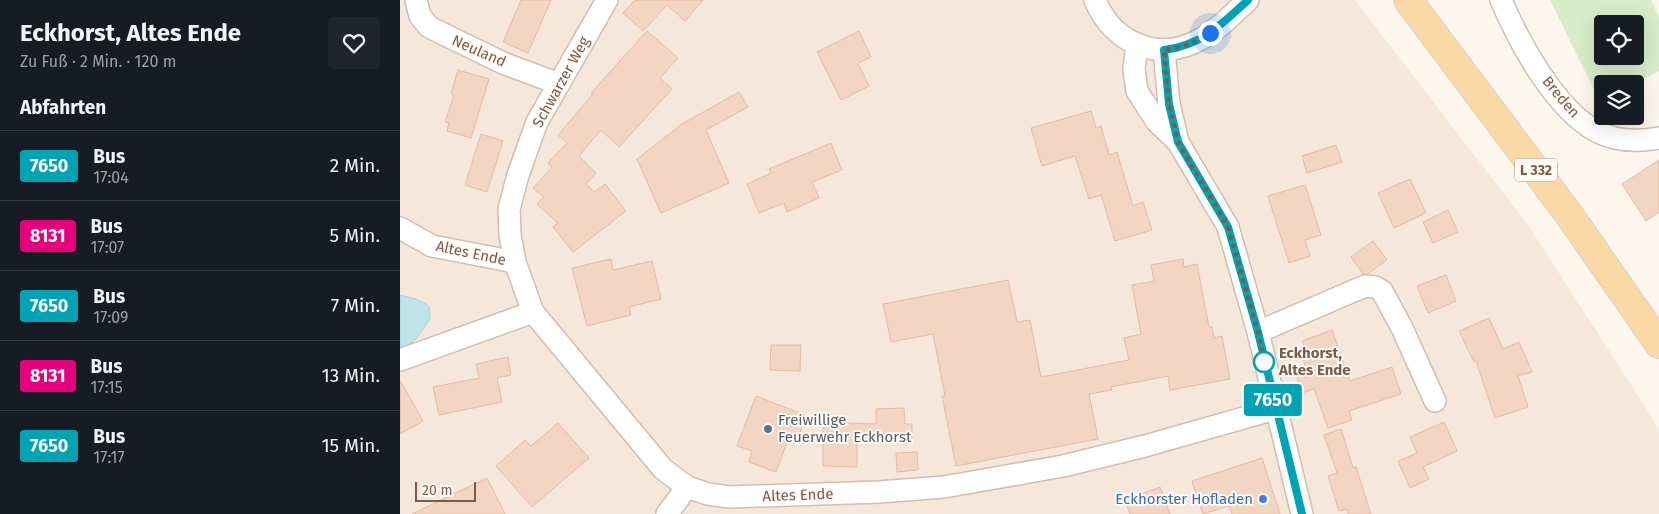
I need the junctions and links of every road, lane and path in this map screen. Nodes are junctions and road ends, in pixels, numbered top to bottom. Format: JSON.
{"nodes":[{"id":1,"x":416,"y":0,"type":"edge"},
{"id":2,"x":608,"y":0,"type":"edge"},
{"id":3,"x":1095,"y":0,"type":"edge"},
{"id":4,"x":1248,"y":0,"type":"edge"},
{"id":5,"x":1408,"y":0,"type":"edge"},
{"id":6,"x":1501,"y":0,"type":"edge"},
{"id":7,"x":1137,"y":44,"type":"junction"},
{"id":8,"x":1164,"y":50,"type":"junction"},
{"id":9,"x":559,"y":84,"type":"junction"},
{"id":10,"x":1659,"y":138,"type":"edge"},
{"id":11,"x":1178,"y":142,"type":"junction"},
{"id":12,"x":400,"y":228,"type":"edge"},
{"id":13,"x":516,"y":262,"type":"junction"},
{"id":14,"x":533,"y":312,"type":"junction"},
{"id":15,"x":1258,"y":332,"type":"junction"},
{"id":16,"x":1659,"y":344,"type":"edge"},
{"id":17,"x":400,"y":360,"type":"edge"},
{"id":18,"x":1435,"y":401,"type":"dead end"},
{"id":19,"x":1275,"y":409,"type":"junction"},
{"id":20,"x":687,"y":487,"type":"junction"},
{"id":21,"x":667,"y":514,"type":"edge"},
{"id":22,"x":1302,"y":514,"type":"edge"}],
"edges":[{"from":1,"to":9,"type":"street","name":"Neuland"},
{"from":2,"to":9,"type":"street","name":"Schwarzer Weg"},
{"from":3,"to":7,"type":"street"},
{"from":4,"to":8,"type":"street"},
{"from":5,"to":16,"type":"main road","number":"L 332"},
{"from":6,"to":10,"type":"street","name":"Breden"},
{"from":7,"to":8,"type":"street"},
{"from":7,"to":11,"type":"street"},
{"from":8,"to":11,"type":"street"},
{"from":9,"to":13,"type":"street","name":"Schwarzer Weg"},
{"from":11,"to":15,"type":"street"},
{"from":12,"to":13,"type":"street","name":"Altes Ende"},
{"from":13,"to":14,"type":"street","name":"Schwarzer Weg"},
{"from":14,"to":17,"type":"street"},
{"from":14,"to":20,"type":"street","name":"Altes Ende"},
{"from":15,"to":18,"type":"street"},
{"from":15,"to":19,"type":"street"},
{"from":19,"to":20,"type":"street","name":"Altes Ende"},
{"from":19,"to":22,"type":"street"},
{"from":20,"to":21,"type":"street"}]}
